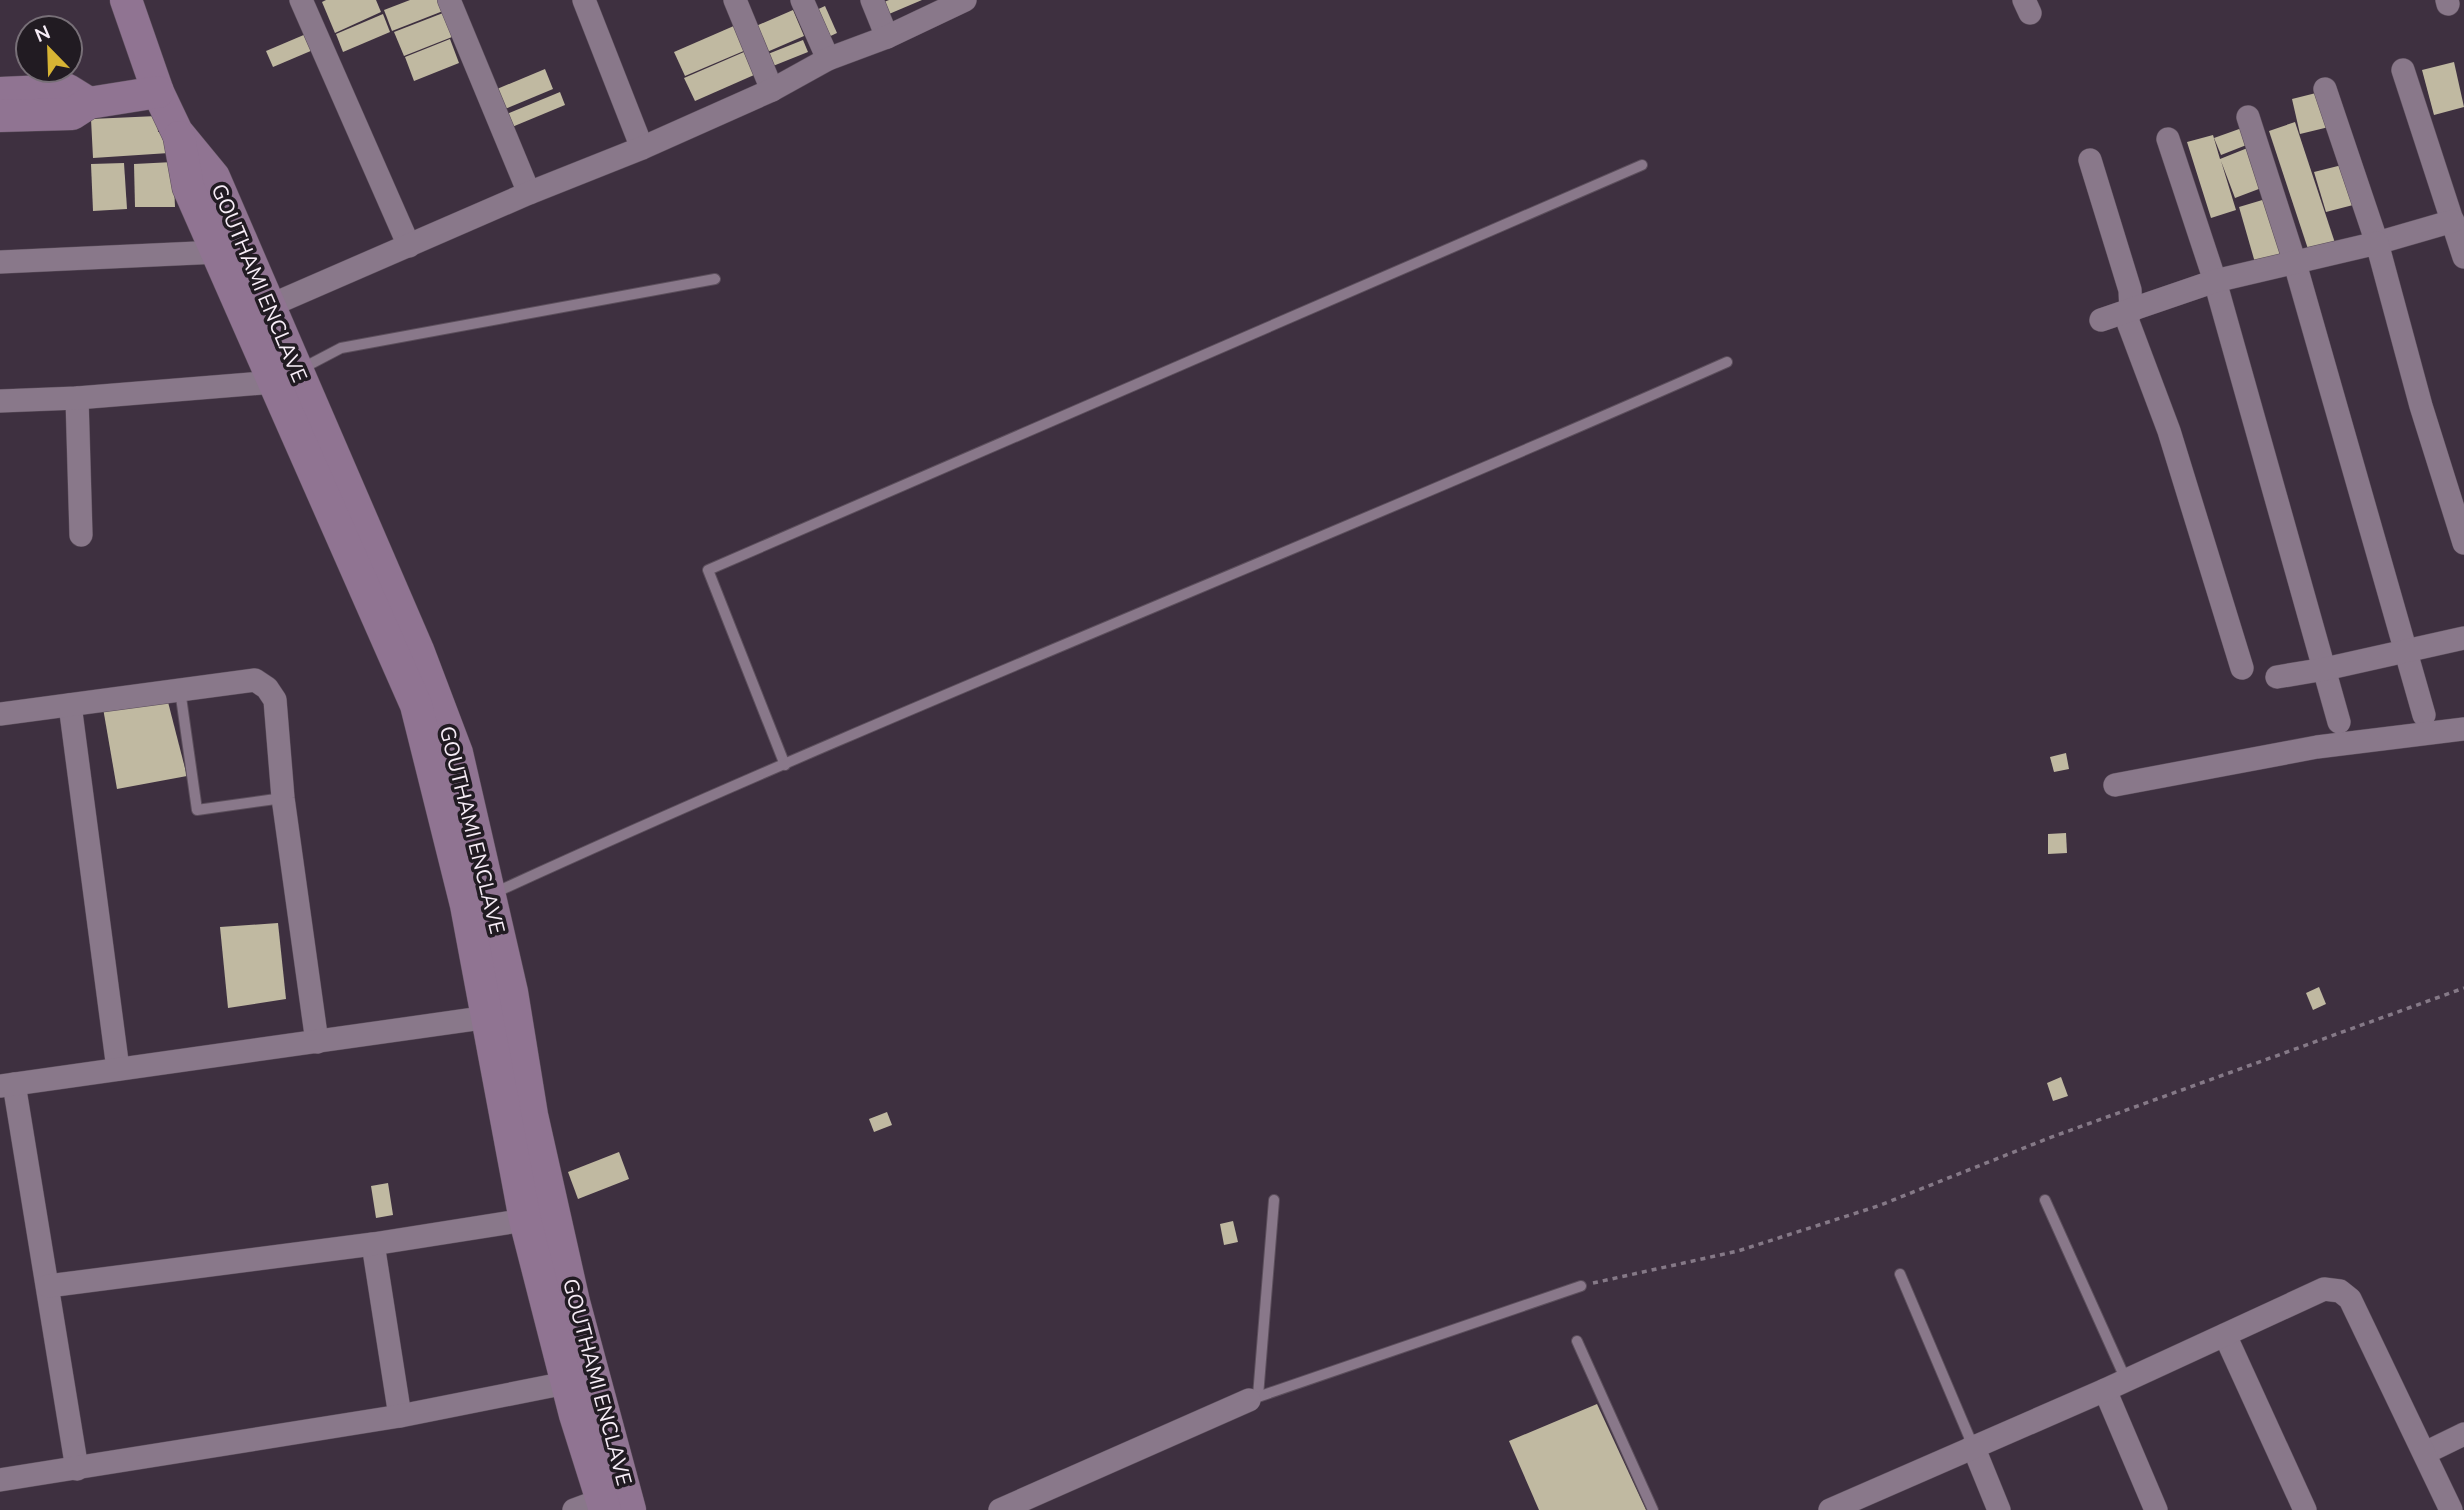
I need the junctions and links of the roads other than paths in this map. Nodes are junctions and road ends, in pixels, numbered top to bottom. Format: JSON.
{"nodes":[{"id":1,"x":126,"y":0,"type":"edge"},
{"id":2,"x":301,"y":0,"type":"edge"},
{"id":3,"x":449,"y":0,"type":"edge"},
{"id":4,"x":584,"y":0,"type":"edge"},
{"id":5,"x":734,"y":0,"type":"edge"},
{"id":6,"x":802,"y":0,"type":"edge"},
{"id":7,"x":872,"y":0,"type":"edge"},
{"id":8,"x":957,"y":2,"type":"edge"},
{"id":9,"x":887,"y":37,"type":"junction"},
{"id":10,"x":828,"y":59,"type":"junction"},
{"id":11,"x":2403,"y":70,"type":"dead end"},
{"id":12,"x":2325,"y":89,"type":"dead end"},
{"id":13,"x":772,"y":90,"type":"junction"},
{"id":14,"x":158,"y":92,"type":"junction"},
{"id":15,"x":0,"y":93,"type":"edge"},
{"id":16,"x":89,"y":103,"type":"junction"},
{"id":17,"x":0,"y":116,"type":"edge"},
{"id":18,"x":2248,"y":117,"type":"dead end"},
{"id":19,"x":177,"y":132,"type":"junction"},
{"id":20,"x":2168,"y":139,"type":"dead end"},
{"id":21,"x":642,"y":148,"type":"junction"},
{"id":22,"x":2090,"y":160,"type":"dead end"},
{"id":23,"x":1642,"y":165,"type":"dead end"},
{"id":24,"x":529,"y":193,"type":"junction"},
{"id":25,"x":2455,"y":211,"type":"edge"},
{"id":26,"x":2377,"y":243,"type":"junction"},
{"id":27,"x":409,"y":246,"type":"junction"},
{"id":28,"x":219,"y":251,"type":"junction"},
{"id":29,"x":2464,"y":257,"type":"edge"},
{"id":30,"x":2294,"y":260,"type":"junction"},
{"id":31,"x":0,"y":262,"type":"edge"},
{"id":32,"x":715,"y":279,"type":"dead end"},
{"id":33,"x":2215,"y":281,"type":"junction"},
{"id":34,"x":270,"y":306,"type":"junction"},
{"id":35,"x":2128,"y":313,"type":"junction"},
{"id":36,"x":2101,"y":320,"type":"dead end"},
{"id":37,"x":1727,"y":362,"type":"dead end"},
{"id":38,"x":286,"y":376,"type":"junction"},
{"id":39,"x":77,"y":398,"type":"junction"},
{"id":40,"x":0,"y":401,"type":"edge"},
{"id":41,"x":81,"y":535,"type":"dead end"},
{"id":42,"x":2464,"y":543,"type":"edge"},
{"id":43,"x":2464,"y":638,"type":"edge"},
{"id":44,"x":2408,"y":651,"type":"junction"},
{"id":45,"x":2242,"y":668,"type":"dead end"},
{"id":46,"x":2325,"y":669,"type":"junction"},
{"id":47,"x":2277,"y":677,"type":"dead end"},
{"id":48,"x":180,"y":690,"type":"junction"},
{"id":49,"x":70,"y":705,"type":"junction"},
{"id":50,"x":0,"y":714,"type":"edge"},
{"id":51,"x":2424,"y":716,"type":"dead end"},
{"id":52,"x":2339,"y":722,"type":"dead end"},
{"id":53,"x":2464,"y":729,"type":"edge"},
{"id":54,"x":785,"y":765,"type":"junction"},
{"id":55,"x":2115,"y":785,"type":"dead end"},
{"id":56,"x":283,"y":798,"type":"junction"},
{"id":57,"x":490,"y":895,"type":"junction"},
{"id":58,"x":502,"y":1015,"type":"junction"},
{"id":59,"x":317,"y":1042,"type":"junction"},
{"id":60,"x":118,"y":1069,"type":"junction"},
{"id":61,"x":7,"y":1085,"type":"edge"},
{"id":62,"x":1275,"y":1200,"type":"dead end"},
{"id":63,"x":2045,"y":1200,"type":"dead end"},
{"id":64,"x":525,"y":1220,"type":"junction"},
{"id":65,"x":373,"y":1244,"type":"junction"},
{"id":66,"x":1900,"y":1274,"type":"dead end"},
{"id":67,"x":48,"y":1286,"type":"junction"},
{"id":68,"x":1581,"y":1286,"type":"road end"},
{"id":69,"x":2225,"y":1335,"type":"junction"},
{"id":70,"x":1577,"y":1340,"type":"dead end"},
{"id":71,"x":2126,"y":1380,"type":"junction"},
{"id":72,"x":566,"y":1383,"type":"junction"},
{"id":73,"x":2105,"y":1390,"type":"junction"},
{"id":74,"x":1254,"y":1398,"type":"junction"},
{"id":75,"x":400,"y":1416,"type":"junction"},
{"id":76,"x":2464,"y":1434,"type":"edge"},
{"id":77,"x":1973,"y":1446,"type":"junction"},
{"id":78,"x":2425,"y":1453,"type":"junction"},
{"id":79,"x":77,"y":1468,"type":"junction"},
{"id":80,"x":0,"y":1480,"type":"edge"},
{"id":81,"x":593,"y":1507,"type":"edge"},
{"id":82,"x":1837,"y":1509,"type":"edge"},
{"id":83,"x":630,"y":1510,"type":"edge"},
{"id":84,"x":1000,"y":1510,"type":"edge"},
{"id":85,"x":1653,"y":1510,"type":"edge"},
{"id":86,"x":1999,"y":1510,"type":"edge"},
{"id":87,"x":2156,"y":1510,"type":"edge"},
{"id":88,"x":2305,"y":1510,"type":"edge"},
{"id":89,"x":2451,"y":1510,"type":"edge"}],
"edges":[{"from":1,"to":14,"type":"street"},
{"from":2,"to":27,"type":"street"},
{"from":3,"to":24,"type":"street"},
{"from":4,"to":21,"type":"street"},
{"from":5,"to":13,"type":"street"},
{"from":6,"to":10,"type":"street"},
{"from":7,"to":9,"type":"street"},
{"from":8,"to":9,"type":"street"},
{"from":9,"to":10,"type":"street"},
{"from":10,"to":13,"type":"street"},
{"from":11,"to":25,"type":"street"},
{"from":12,"to":26,"type":"street"},
{"from":13,"to":21,"type":"street"},
{"from":14,"to":16,"type":"street"},
{"from":14,"to":19,"type":"street"},
{"from":15,"to":16,"type":"street"},
{"from":16,"to":17,"type":"street"},
{"from":18,"to":30,"type":"street"},
{"from":19,"to":28,"type":"street","name":"GOUTHAMI ENCLAVE"},
{"from":19,"to":34,"type":"street","name":"GOUTHAMI ENCLAVE"},
{"from":20,"to":33,"type":"street"},
{"from":21,"to":24,"type":"street"},
{"from":22,"to":35,"type":"street"},
{"from":23,"to":54,"type":"lane"},
{"from":24,"to":27,"type":"street"},
{"from":25,"to":26,"type":"street"},
{"from":25,"to":29,"type":"street"},
{"from":26,"to":30,"type":"street"},
{"from":26,"to":42,"type":"street"},
{"from":27,"to":34,"type":"street"},
{"from":28,"to":31,"type":"street"},
{"from":28,"to":38,"type":"street","name":"GOUTHAMI ENCLAVE"},
{"from":30,"to":33,"type":"street"},
{"from":30,"to":44,"type":"street"},
{"from":32,"to":38,"type":"lane"},
{"from":33,"to":35,"type":"street"},
{"from":33,"to":46,"type":"street"},
{"from":34,"to":38,"type":"street","name":"GOUTHAMI ENCLAVE"},
{"from":35,"to":36,"type":"street"},
{"from":35,"to":45,"type":"street"},
{"from":37,"to":54,"type":"lane"},
{"from":38,"to":39,"type":"street"},
{"from":38,"to":57,"type":"street","name":"GOUTHAMI ENCLAVE"},
{"from":38,"to":58,"type":"street","name":"GOUTHAMI ENCLAVE"},
{"from":39,"to":40,"type":"street"},
{"from":39,"to":41,"type":"street"},
{"from":43,"to":44,"type":"street"},
{"from":44,"to":46,"type":"street"},
{"from":44,"to":51,"type":"street"},
{"from":46,"to":47,"type":"street"},
{"from":46,"to":52,"type":"street"},
{"from":48,"to":49,"type":"street"},
{"from":48,"to":56,"type":"street"},
{"from":48,"to":56,"type":"lane"},
{"from":49,"to":50,"type":"street"},
{"from":49,"to":60,"type":"street"},
{"from":53,"to":55,"type":"street"},
{"from":54,"to":57,"type":"lane"},
{"from":56,"to":59,"type":"street"},
{"from":57,"to":58,"type":"street","name":"GOUTHAMI ENCLAVE"},
{"from":58,"to":59,"type":"street"},
{"from":58,"to":64,"type":"street","name":"GOUTHAMI ENCLAVE"},
{"from":58,"to":83,"type":"street","name":"GOUTHAMI ENCLAVE"},
{"from":59,"to":60,"type":"street"},
{"from":60,"to":61,"type":"street"},
{"from":61,"to":67,"type":"street"},
{"from":62,"to":74,"type":"lane"},
{"from":63,"to":71,"type":"lane"},
{"from":64,"to":65,"type":"street"},
{"from":64,"to":72,"type":"street","name":"GOUTHAMI ENCLAVE"},
{"from":65,"to":67,"type":"street"},
{"from":65,"to":75,"type":"street"},
{"from":66,"to":77,"type":"lane"},
{"from":67,"to":79,"type":"street"},
{"from":68,"to":74,"type":"lane"},
{"from":69,"to":71,"type":"street"},
{"from":69,"to":78,"type":"street"},
{"from":69,"to":88,"type":"street"},
{"from":70,"to":85,"type":"lane"},
{"from":71,"to":73,"type":"street"},
{"from":72,"to":75,"type":"street"},
{"from":72,"to":81,"type":"street","name":"GOUTHAMI ENCLAVE"},
{"from":73,"to":77,"type":"street"},
{"from":73,"to":87,"type":"street"},
{"from":74,"to":84,"type":"street"},
{"from":75,"to":79,"type":"street"},
{"from":76,"to":78,"type":"street"},
{"from":77,"to":82,"type":"street"},
{"from":77,"to":86,"type":"street"},
{"from":78,"to":89,"type":"street"},
{"from":79,"to":80,"type":"street"}]}
